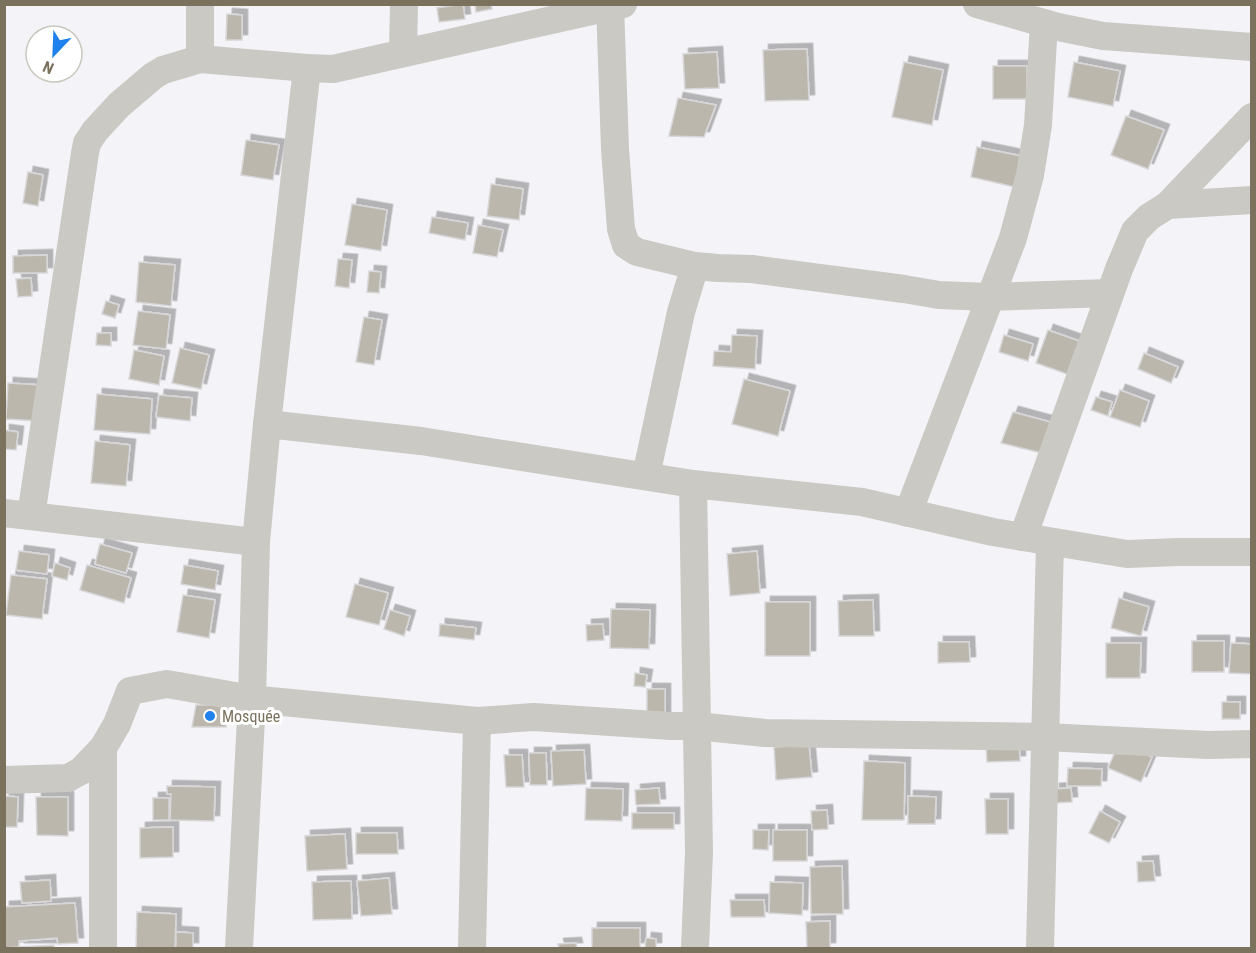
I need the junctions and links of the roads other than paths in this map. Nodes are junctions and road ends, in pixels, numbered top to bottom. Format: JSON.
{"nodes":[{"id":1,"x":200,"y":4,"type":"edge"},
{"id":2,"x":404,"y":4,"type":"edge"},
{"id":3,"x":978,"y":4,"type":"edge"},
{"id":4,"x":615,"y":5,"type":"edge"},
{"id":5,"x":1044,"y":23,"type":"junction"},
{"id":6,"x":1251,"y":47,"type":"edge"},
{"id":7,"x":403,"y":52,"type":"junction"},
{"id":8,"x":200,"y":59,"type":"junction"},
{"id":9,"x":307,"y":68,"type":"junction"},
{"id":10,"x":1251,"y":117,"type":"edge"},
{"id":11,"x":1251,"y":200,"type":"edge"},
{"id":12,"x":1168,"y":205,"type":"junction"},
{"id":13,"x":695,"y":266,"type":"junction"},
{"id":14,"x":1110,"y":293,"type":"junction"},
{"id":15,"x":989,"y":297,"type":"junction"},
{"id":16,"x":267,"y":424,"type":"junction"},
{"id":17,"x":646,"y":476,"type":"junction"},
{"id":18,"x":693,"y":484,"type":"junction"},
{"id":19,"x":908,"y":513,"type":"junction"},
{"id":20,"x":18,"y":515,"type":"edge"},
{"id":21,"x":1037,"y":540,"type":"junction"},
{"id":22,"x":256,"y":542,"type":"junction"},
{"id":23,"x":1251,"y":552,"type":"edge"},
{"id":24,"x":252,"y":699,"type":"junction"},
{"id":25,"x":477,"y":721,"type":"junction"},
{"id":26,"x":696,"y":726,"type":"junction"},
{"id":27,"x":1045,"y":738,"type":"junction"},
{"id":28,"x":1251,"y":744,"type":"edge"},
{"id":29,"x":103,"y":748,"type":"junction"},
{"id":30,"x":4,"y":780,"type":"edge"},
{"id":31,"x":103,"y":948,"type":"edge"},
{"id":32,"x":239,"y":948,"type":"edge"},
{"id":33,"x":472,"y":948,"type":"edge"},
{"id":34,"x":695,"y":948,"type":"edge"},
{"id":35,"x":1040,"y":948,"type":"edge"}],
"edges":[{"from":1,"to":8,"type":"street"},
{"from":2,"to":7,"type":"street"},
{"from":3,"to":5,"type":"street"},
{"from":4,"to":7,"type":"street"},
{"from":4,"to":13,"type":"street"},
{"from":5,"to":6,"type":"street"},
{"from":5,"to":15,"type":"street"},
{"from":7,"to":9,"type":"street"},
{"from":8,"to":9,"type":"street"},
{"from":8,"to":20,"type":"street"},
{"from":9,"to":16,"type":"street"},
{"from":10,"to":12,"type":"street"},
{"from":11,"to":12,"type":"street"},
{"from":12,"to":14,"type":"street"},
{"from":13,"to":15,"type":"street"},
{"from":13,"to":17,"type":"street"},
{"from":14,"to":15,"type":"street"},
{"from":14,"to":21,"type":"street"},
{"from":15,"to":19,"type":"street"},
{"from":16,"to":17,"type":"street"},
{"from":16,"to":22,"type":"street"},
{"from":17,"to":18,"type":"street"},
{"from":18,"to":19,"type":"street"},
{"from":18,"to":26,"type":"street"},
{"from":19,"to":21,"type":"street"},
{"from":20,"to":22,"type":"street"},
{"from":21,"to":23,"type":"street"},
{"from":21,"to":27,"type":"street"},
{"from":22,"to":24,"type":"street"},
{"from":24,"to":25,"type":"street"},
{"from":24,"to":29,"type":"street"},
{"from":24,"to":32,"type":"street"},
{"from":25,"to":26,"type":"street"},
{"from":25,"to":33,"type":"street"},
{"from":26,"to":27,"type":"street"},
{"from":26,"to":34,"type":"street"},
{"from":27,"to":28,"type":"street"},
{"from":27,"to":35,"type":"street"},
{"from":29,"to":30,"type":"street"},
{"from":29,"to":31,"type":"street"}]}
